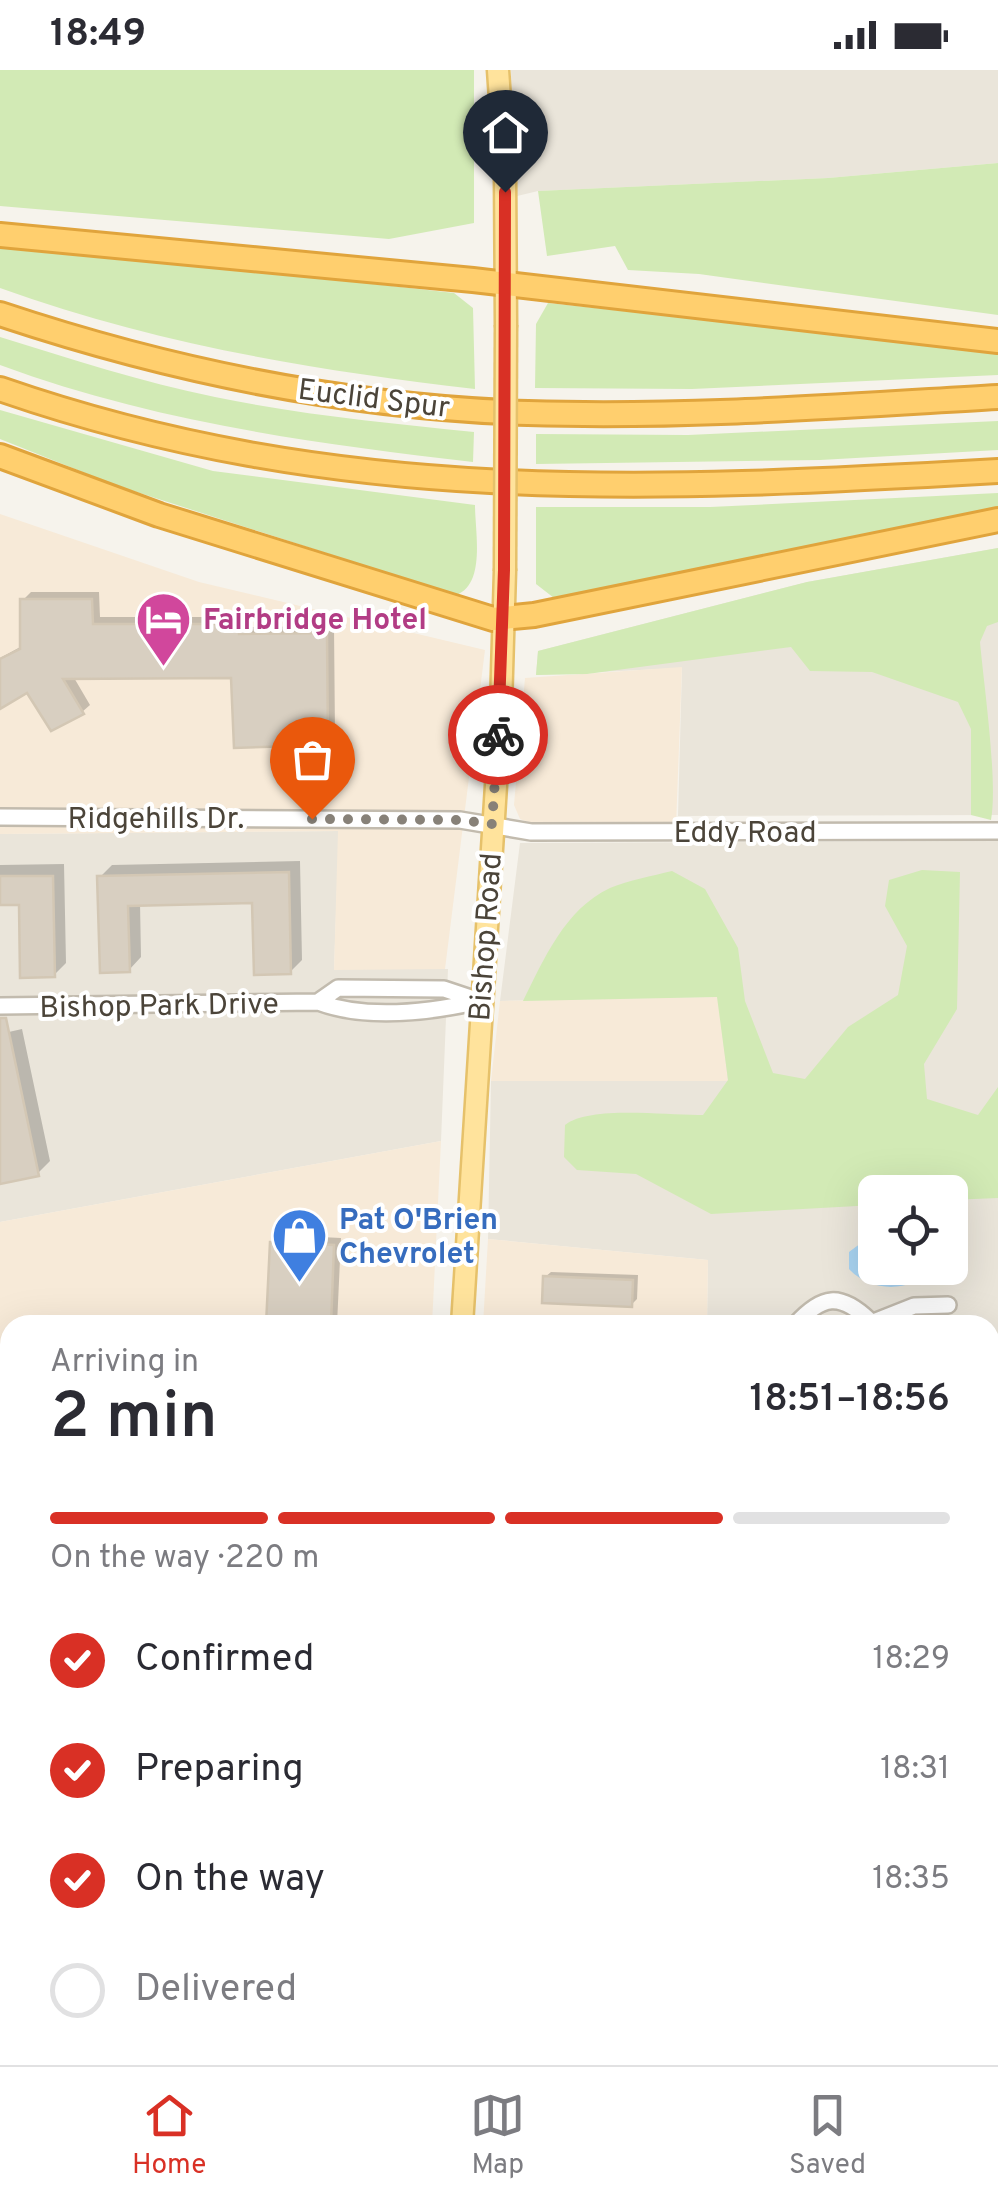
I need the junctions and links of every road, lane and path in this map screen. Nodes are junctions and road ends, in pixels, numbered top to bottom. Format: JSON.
{"nodes":[{"id":1,"x":498,"y":70,"type":"edge"},
{"id":2,"x":0,"y":235,"type":"edge"},
{"id":3,"x":506,"y":284,"type":"junction"},
{"id":4,"x":0,"y":314,"type":"edge"},
{"id":5,"x":998,"y":342,"type":"edge"},
{"id":6,"x":0,"y":388,"type":"edge"},
{"id":7,"x":998,"y":397,"type":"edge"},
{"id":8,"x":0,"y":456,"type":"edge"},
{"id":9,"x":998,"y":471,"type":"edge"},
{"id":10,"x":998,"y":520,"type":"edge"},
{"id":11,"x":504,"y":620,"type":"junction"},
{"id":12,"x":0,"y":817,"type":"edge"},
{"id":13,"x":492,"y":824,"type":"junction"},
{"id":14,"x":998,"y":831,"type":"edge"},
{"id":15,"x":480,"y":1000,"type":"junction"},
{"id":16,"x":0,"y":1006,"type":"edge"},
{"id":17,"x":948,"y":1304,"type":"dead end"},
{"id":18,"x":463,"y":1315,"type":"edge"},
{"id":19,"x":804,"y":1315,"type":"edge"},
{"id":20,"x":861,"y":1315,"type":"edge"},
{"id":21,"x":890,"y":1315,"type":"edge"}],
"edges":[{"from":1,"to":3,"type":"main road","name":"Bishop Road"},
{"from":2,"to":3,"type":"highway"},
{"from":3,"to":5,"type":"highway"},
{"from":3,"to":11,"type":"main road","name":"Bishop Road","bridge":true},
{"from":4,"to":7,"type":"highway","name":"Euclid Spur"},
{"from":6,"to":9,"type":"highway"},
{"from":8,"to":11,"type":"highway"},
{"from":10,"to":11,"type":"highway"},
{"from":11,"to":13,"type":"main road","name":"Bishop Road"},
{"from":12,"to":13,"type":"street","name":"Ridgehills Dr."},
{"from":13,"to":14,"type":"street","name":"Eddy Road"},
{"from":13,"to":15,"type":"main road","name":"Bishop Road"},
{"from":15,"to":16,"type":"street","name":"Bishop Park Drive"},
{"from":15,"to":18,"type":"main road","name":"Bishop Road"},
{"from":17,"to":21,"type":"street"},
{"from":19,"to":20,"type":"street"}]}
